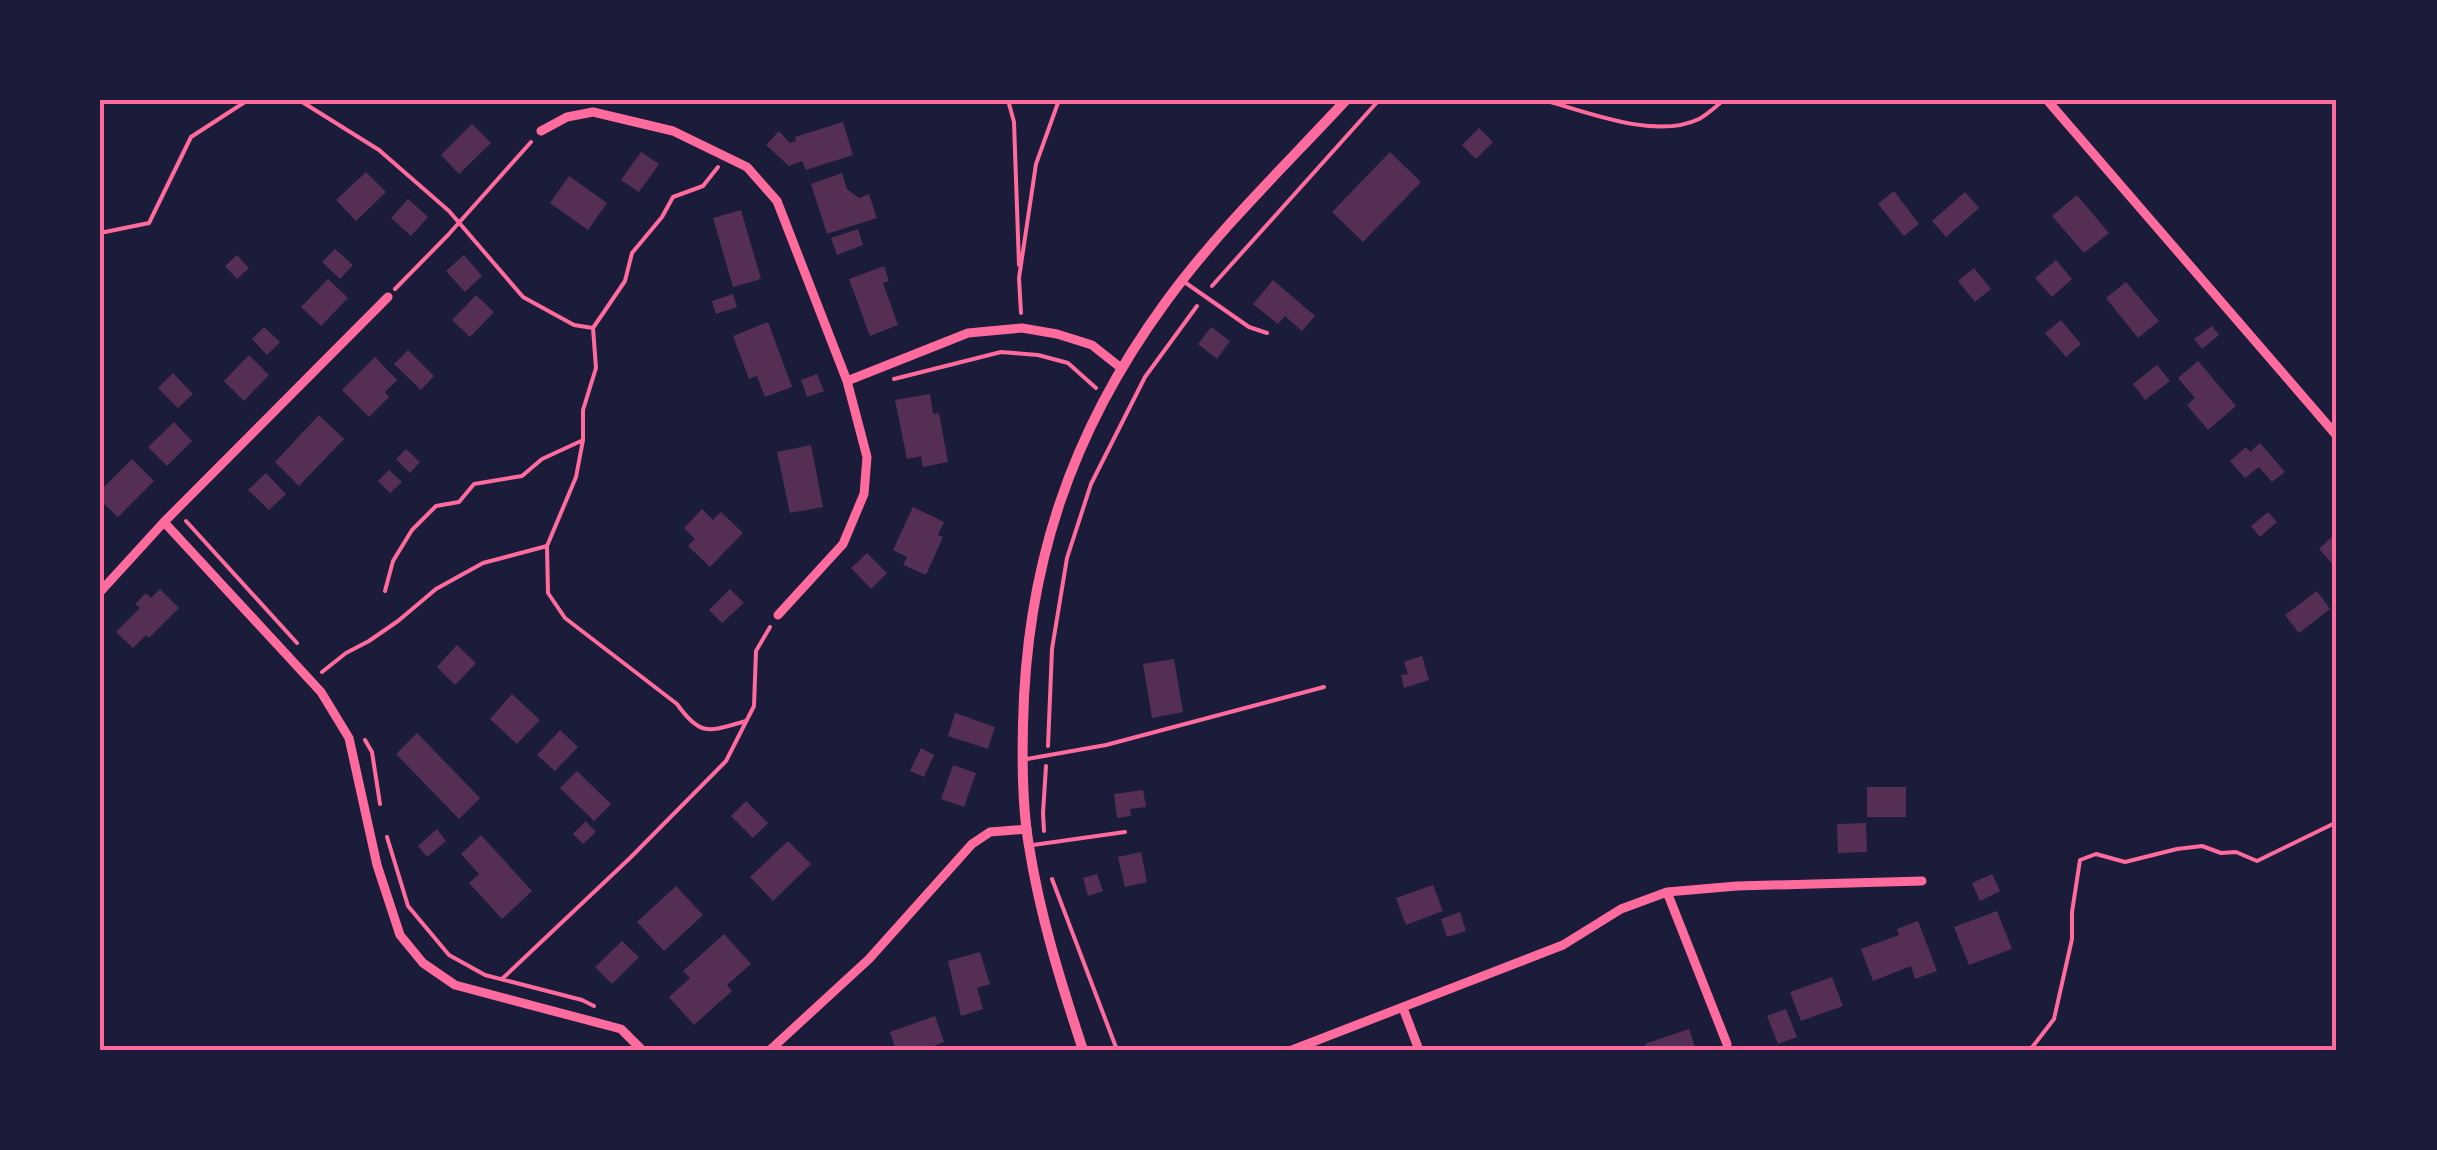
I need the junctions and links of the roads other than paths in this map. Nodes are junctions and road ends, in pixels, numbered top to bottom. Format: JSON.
{"nodes":[{"id":1,"x":1346,"y":100,"type":"edge"},
{"id":2,"x":1544,"y":100,"type":"edge"},
{"id":3,"x":1724,"y":100,"type":"edge"},
{"id":4,"x":2046,"y":100,"type":"edge"},
{"id":5,"x":541,"y":131,"type":"road end"},
{"id":6,"x":1183,"y":282,"type":"junction"},
{"id":7,"x":388,"y":297,"type":"road end"},
{"id":8,"x":1267,"y":333,"type":"dead end"},
{"id":9,"x":1122,"y":368,"type":"junction"},
{"id":10,"x":847,"y":381,"type":"junction"},
{"id":11,"x":2337,"y":436,"type":"edge"},
{"id":12,"x":164,"y":522,"type":"junction"},
{"id":13,"x":100,"y":592,"type":"edge"},
{"id":14,"x":778,"y":615,"type":"road end"},
{"id":15,"x":1324,"y":687,"type":"dead end"},
{"id":16,"x":1022,"y":760,"type":"junction"},
{"id":17,"x":1027,"y":830,"type":"junction"},
{"id":18,"x":1125,"y":832,"type":"dead end"},
{"id":19,"x":1029,"y":846,"type":"junction"},
{"id":20,"x":1922,"y":881,"type":"dead end"},
{"id":21,"x":1667,"y":892,"type":"junction"},
{"id":22,"x":1403,"y":1008,"type":"junction"},
{"id":23,"x":1727,"y":1044,"type":"dead end"},
{"id":24,"x":642,"y":1050,"type":"edge"},
{"id":25,"x":770,"y":1050,"type":"edge"},
{"id":26,"x":1083,"y":1050,"type":"edge"},
{"id":27,"x":1292,"y":1050,"type":"edge"},
{"id":28,"x":1419,"y":1050,"type":"edge"}],
"edges":[{"from":1,"to":6,"type":"street"},
{"from":2,"to":3,"type":"lane"},
{"from":4,"to":11,"type":"street"},
{"from":5,"to":10,"type":"street"},
{"from":6,"to":8,"type":"lane"},
{"from":6,"to":9,"type":"street"},
{"from":7,"to":12,"type":"street"},
{"from":9,"to":10,"type":"street"},
{"from":9,"to":16,"type":"street"},
{"from":10,"to":14,"type":"street"},
{"from":12,"to":13,"type":"street"},
{"from":12,"to":24,"type":"street"},
{"from":15,"to":16,"type":"lane"},
{"from":16,"to":17,"type":"street"},
{"from":17,"to":19,"type":"street"},
{"from":17,"to":25,"type":"street"},
{"from":18,"to":19,"type":"lane"},
{"from":19,"to":26,"type":"street"},
{"from":20,"to":21,"type":"street"},
{"from":21,"to":22,"type":"street"},
{"from":21,"to":23,"type":"street"},
{"from":22,"to":27,"type":"street"},
{"from":22,"to":28,"type":"street"}]}
